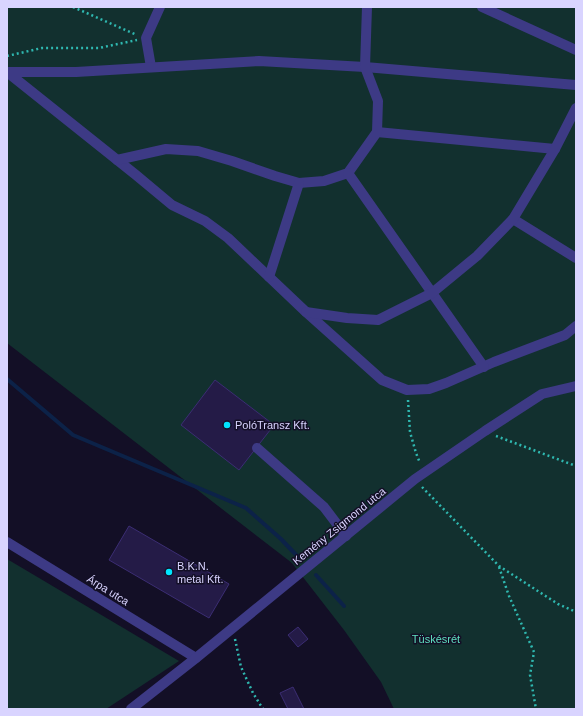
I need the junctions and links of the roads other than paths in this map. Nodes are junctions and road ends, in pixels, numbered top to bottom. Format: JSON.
{"nodes":[{"id":1,"x":160,"y":7,"type":"edge"},
{"id":2,"x":367,"y":7,"type":"edge"},
{"id":3,"x":482,"y":7,"type":"edge"},
{"id":4,"x":576,"y":50,"type":"edge"},
{"id":5,"x":151,"y":67,"type":"junction"},
{"id":6,"x":365,"y":67,"type":"junction"},
{"id":7,"x":7,"y":72,"type":"edge"},
{"id":8,"x":576,"y":84,"type":"edge"},
{"id":9,"x":576,"y":108,"type":"edge"},
{"id":10,"x":377,"y":132,"type":"junction"},
{"id":11,"x":555,"y":149,"type":"junction"},
{"id":12,"x":117,"y":160,"type":"junction"},
{"id":13,"x":348,"y":173,"type":"junction"},
{"id":14,"x":299,"y":183,"type":"junction"},
{"id":15,"x":513,"y":219,"type":"junction"},
{"id":16,"x":576,"y":258,"type":"edge"},
{"id":17,"x":269,"y":277,"type":"junction"},
{"id":18,"x":432,"y":293,"type":"junction"},
{"id":19,"x":306,"y":312,"type":"junction"},
{"id":20,"x":576,"y":326,"type":"edge"},
{"id":21,"x":484,"y":367,"type":"junction"},
{"id":22,"x":576,"y":386,"type":"edge"},
{"id":23,"x":257,"y":448,"type":"dead end"},
{"id":24,"x":346,"y":536,"type":"junction"},
{"id":25,"x":7,"y":542,"type":"edge"},
{"id":26,"x":196,"y":658,"type":"junction"},
{"id":27,"x":131,"y":709,"type":"edge"}],
"edges":[{"from":1,"to":5,"type":"street"},
{"from":2,"to":6,"type":"street"},
{"from":3,"to":4,"type":"street"},
{"from":5,"to":6,"type":"street"},
{"from":5,"to":7,"type":"street"},
{"from":6,"to":8,"type":"street"},
{"from":6,"to":10,"type":"street"},
{"from":7,"to":12,"type":"street"},
{"from":9,"to":11,"type":"street"},
{"from":10,"to":11,"type":"street"},
{"from":10,"to":13,"type":"street"},
{"from":11,"to":15,"type":"street"},
{"from":12,"to":14,"type":"street"},
{"from":12,"to":17,"type":"street"},
{"from":13,"to":14,"type":"street"},
{"from":13,"to":18,"type":"street"},
{"from":14,"to":17,"type":"street"},
{"from":15,"to":16,"type":"street"},
{"from":15,"to":18,"type":"street"},
{"from":17,"to":19,"type":"street"},
{"from":18,"to":19,"type":"street"},
{"from":18,"to":21,"type":"street"},
{"from":19,"to":21,"type":"street"},
{"from":20,"to":21,"type":"street"},
{"from":22,"to":24,"type":"street","name":"Kemény Zsigmond utca"},
{"from":23,"to":24,"type":"street"},
{"from":24,"to":26,"type":"street","name":"Kemény Zsigmond utca"},
{"from":25,"to":26,"type":"street","name":"Árpa utca"},
{"from":26,"to":27,"type":"street","name":"Kemény Zsigmond utca"}]}
